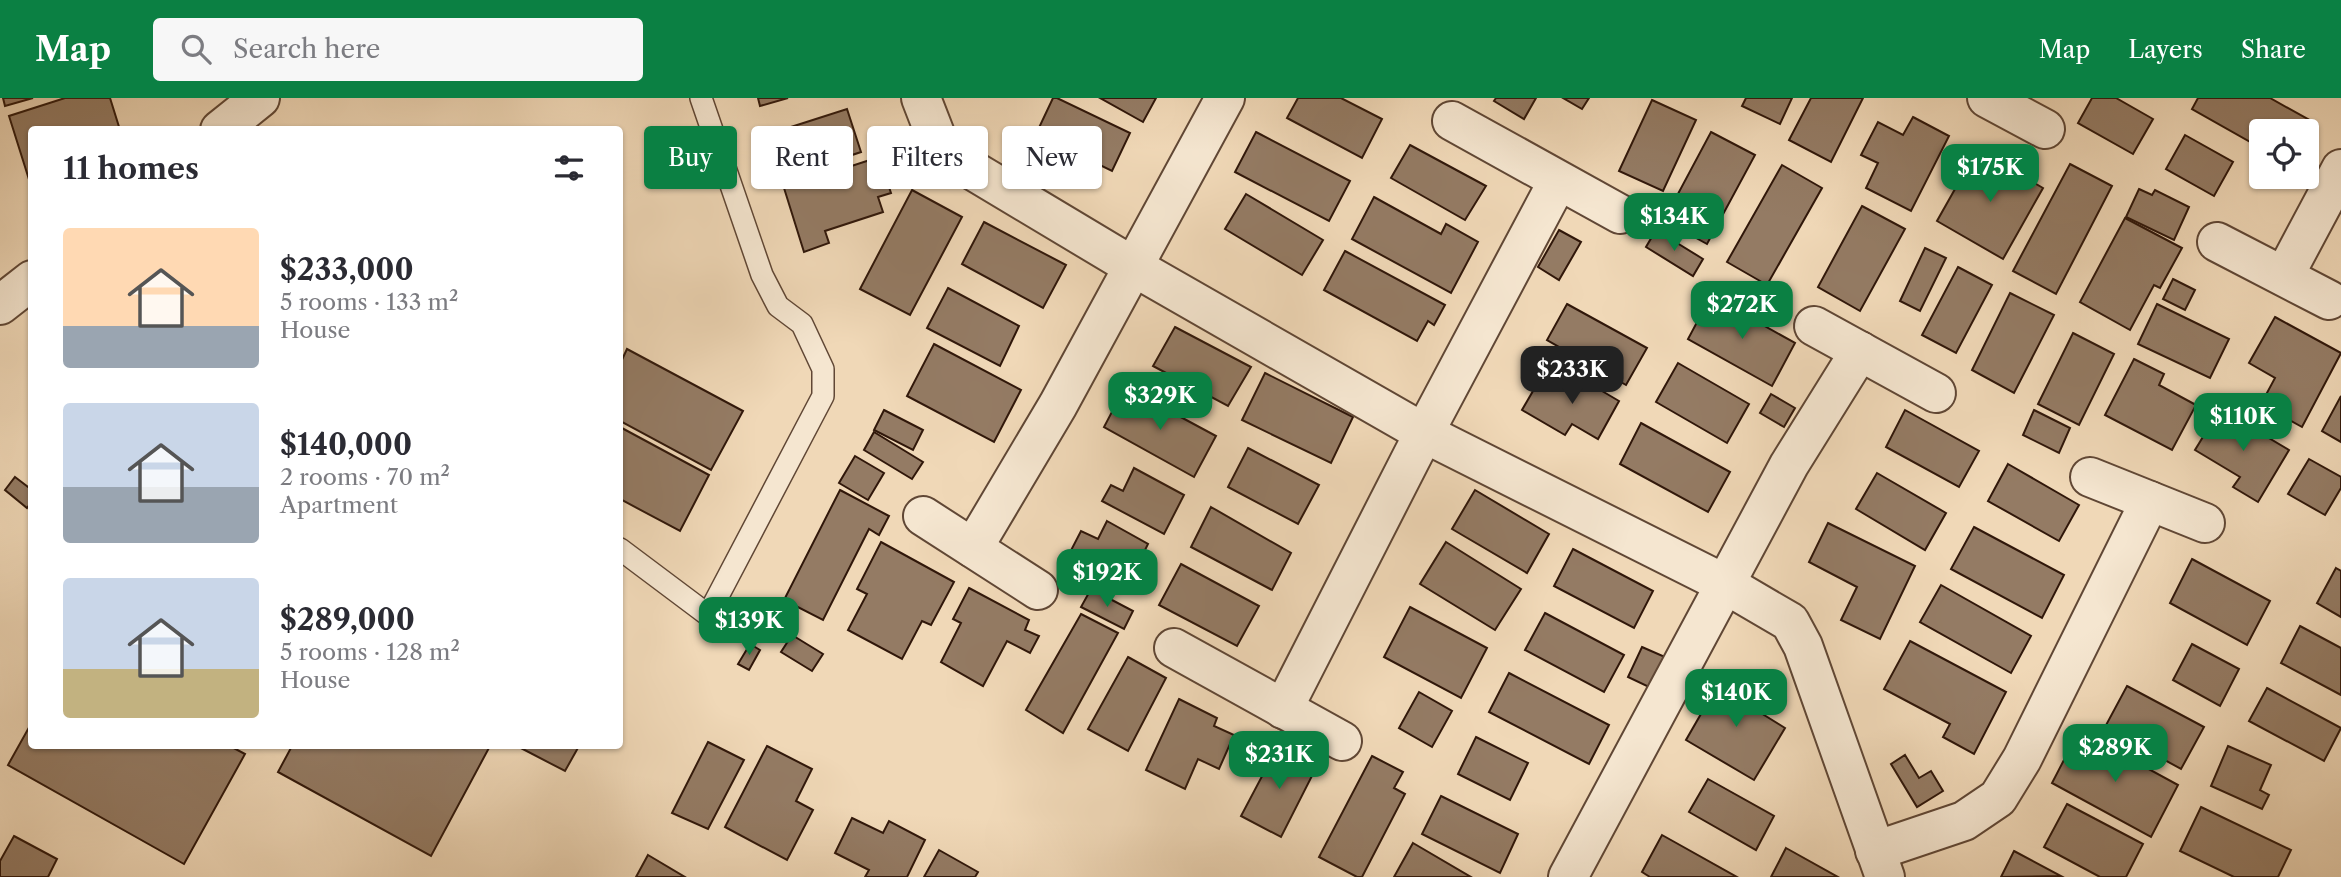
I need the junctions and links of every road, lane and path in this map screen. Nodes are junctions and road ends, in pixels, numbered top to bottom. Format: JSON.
{"nodes":[{"id":1,"x":260,"y":98,"type":"edge"},
{"id":2,"x":701,"y":98,"type":"edge"},
{"id":3,"x":921,"y":98,"type":"edge"},
{"id":4,"x":1225,"y":98,"type":"edge"},
{"id":5,"x":1993,"y":99,"type":"edge"},
{"id":6,"x":1452,"y":121,"type":"dead end"},
{"id":7,"x":225,"y":126,"type":"edge"},
{"id":8,"x":2045,"y":129,"type":"dead end"},
{"id":9,"x":2341,"y":169,"type":"edge"},
{"id":10,"x":1558,"y":181,"type":"junction"},
{"id":11,"x":1620,"y":214,"type":"dead end"},
{"id":12,"x":2217,"y":242,"type":"dead end"},
{"id":13,"x":1133,"y":267,"type":"junction"},
{"id":14,"x":2284,"y":276,"type":"junction"},
{"id":15,"x":28,"y":283,"type":"edge"},
{"id":16,"x":2329,"y":300,"type":"dead end"},
{"id":17,"x":0,"y":305,"type":"edge"},
{"id":18,"x":1814,"y":326,"type":"dead end"},
{"id":19,"x":1860,"y":351,"type":"junction"},
{"id":20,"x":1936,"y":393,"type":"dead end"},
{"id":21,"x":1424,"y":433,"type":"junction"},
{"id":22,"x":2090,"y":477,"type":"dead end"},
{"id":23,"x":2150,"y":501,"type":"junction"},
{"id":24,"x":923,"y":516,"type":"dead end"},
{"id":25,"x":2205,"y":523,"type":"dead end"},
{"id":26,"x":973,"y":548,"type":"junction"},
{"id":27,"x":623,"y":551,"type":"edge"},
{"id":28,"x":1725,"y":584,"type":"junction"},
{"id":29,"x":1038,"y":590,"type":"dead end"},
{"id":30,"x":1174,"y":648,"type":"dead end"},
{"id":31,"x":1283,"y":709,"type":"junction"},
{"id":32,"x":1342,"y":741,"type":"dead end"},
{"id":33,"x":1880,"y":864,"type":"edge"},
{"id":34,"x":1568,"y":877,"type":"edge"}],
"edges":[{"from":1,"to":7,"type":"street"},
{"from":2,"to":27,"type":"lane"},
{"from":3,"to":13,"type":"street"},
{"from":4,"to":13,"type":"street"},
{"from":5,"to":8,"type":"street"},
{"from":6,"to":10,"type":"street"},
{"from":9,"to":14,"type":"street"},
{"from":10,"to":11,"type":"street"},
{"from":10,"to":21,"type":"street"},
{"from":12,"to":14,"type":"street"},
{"from":13,"to":21,"type":"street"},
{"from":13,"to":26,"type":"street"},
{"from":14,"to":16,"type":"street"},
{"from":15,"to":17,"type":"street"},
{"from":18,"to":19,"type":"street"},
{"from":19,"to":20,"type":"street"},
{"from":19,"to":28,"type":"street"},
{"from":21,"to":28,"type":"street"},
{"from":21,"to":31,"type":"street"},
{"from":22,"to":23,"type":"street"},
{"from":23,"to":25,"type":"street"},
{"from":23,"to":33,"type":"street"},
{"from":24,"to":26,"type":"street"},
{"from":26,"to":29,"type":"street"},
{"from":28,"to":33,"type":"street"},
{"from":28,"to":34,"type":"street"},
{"from":30,"to":31,"type":"street"},
{"from":31,"to":32,"type":"street"}]}
